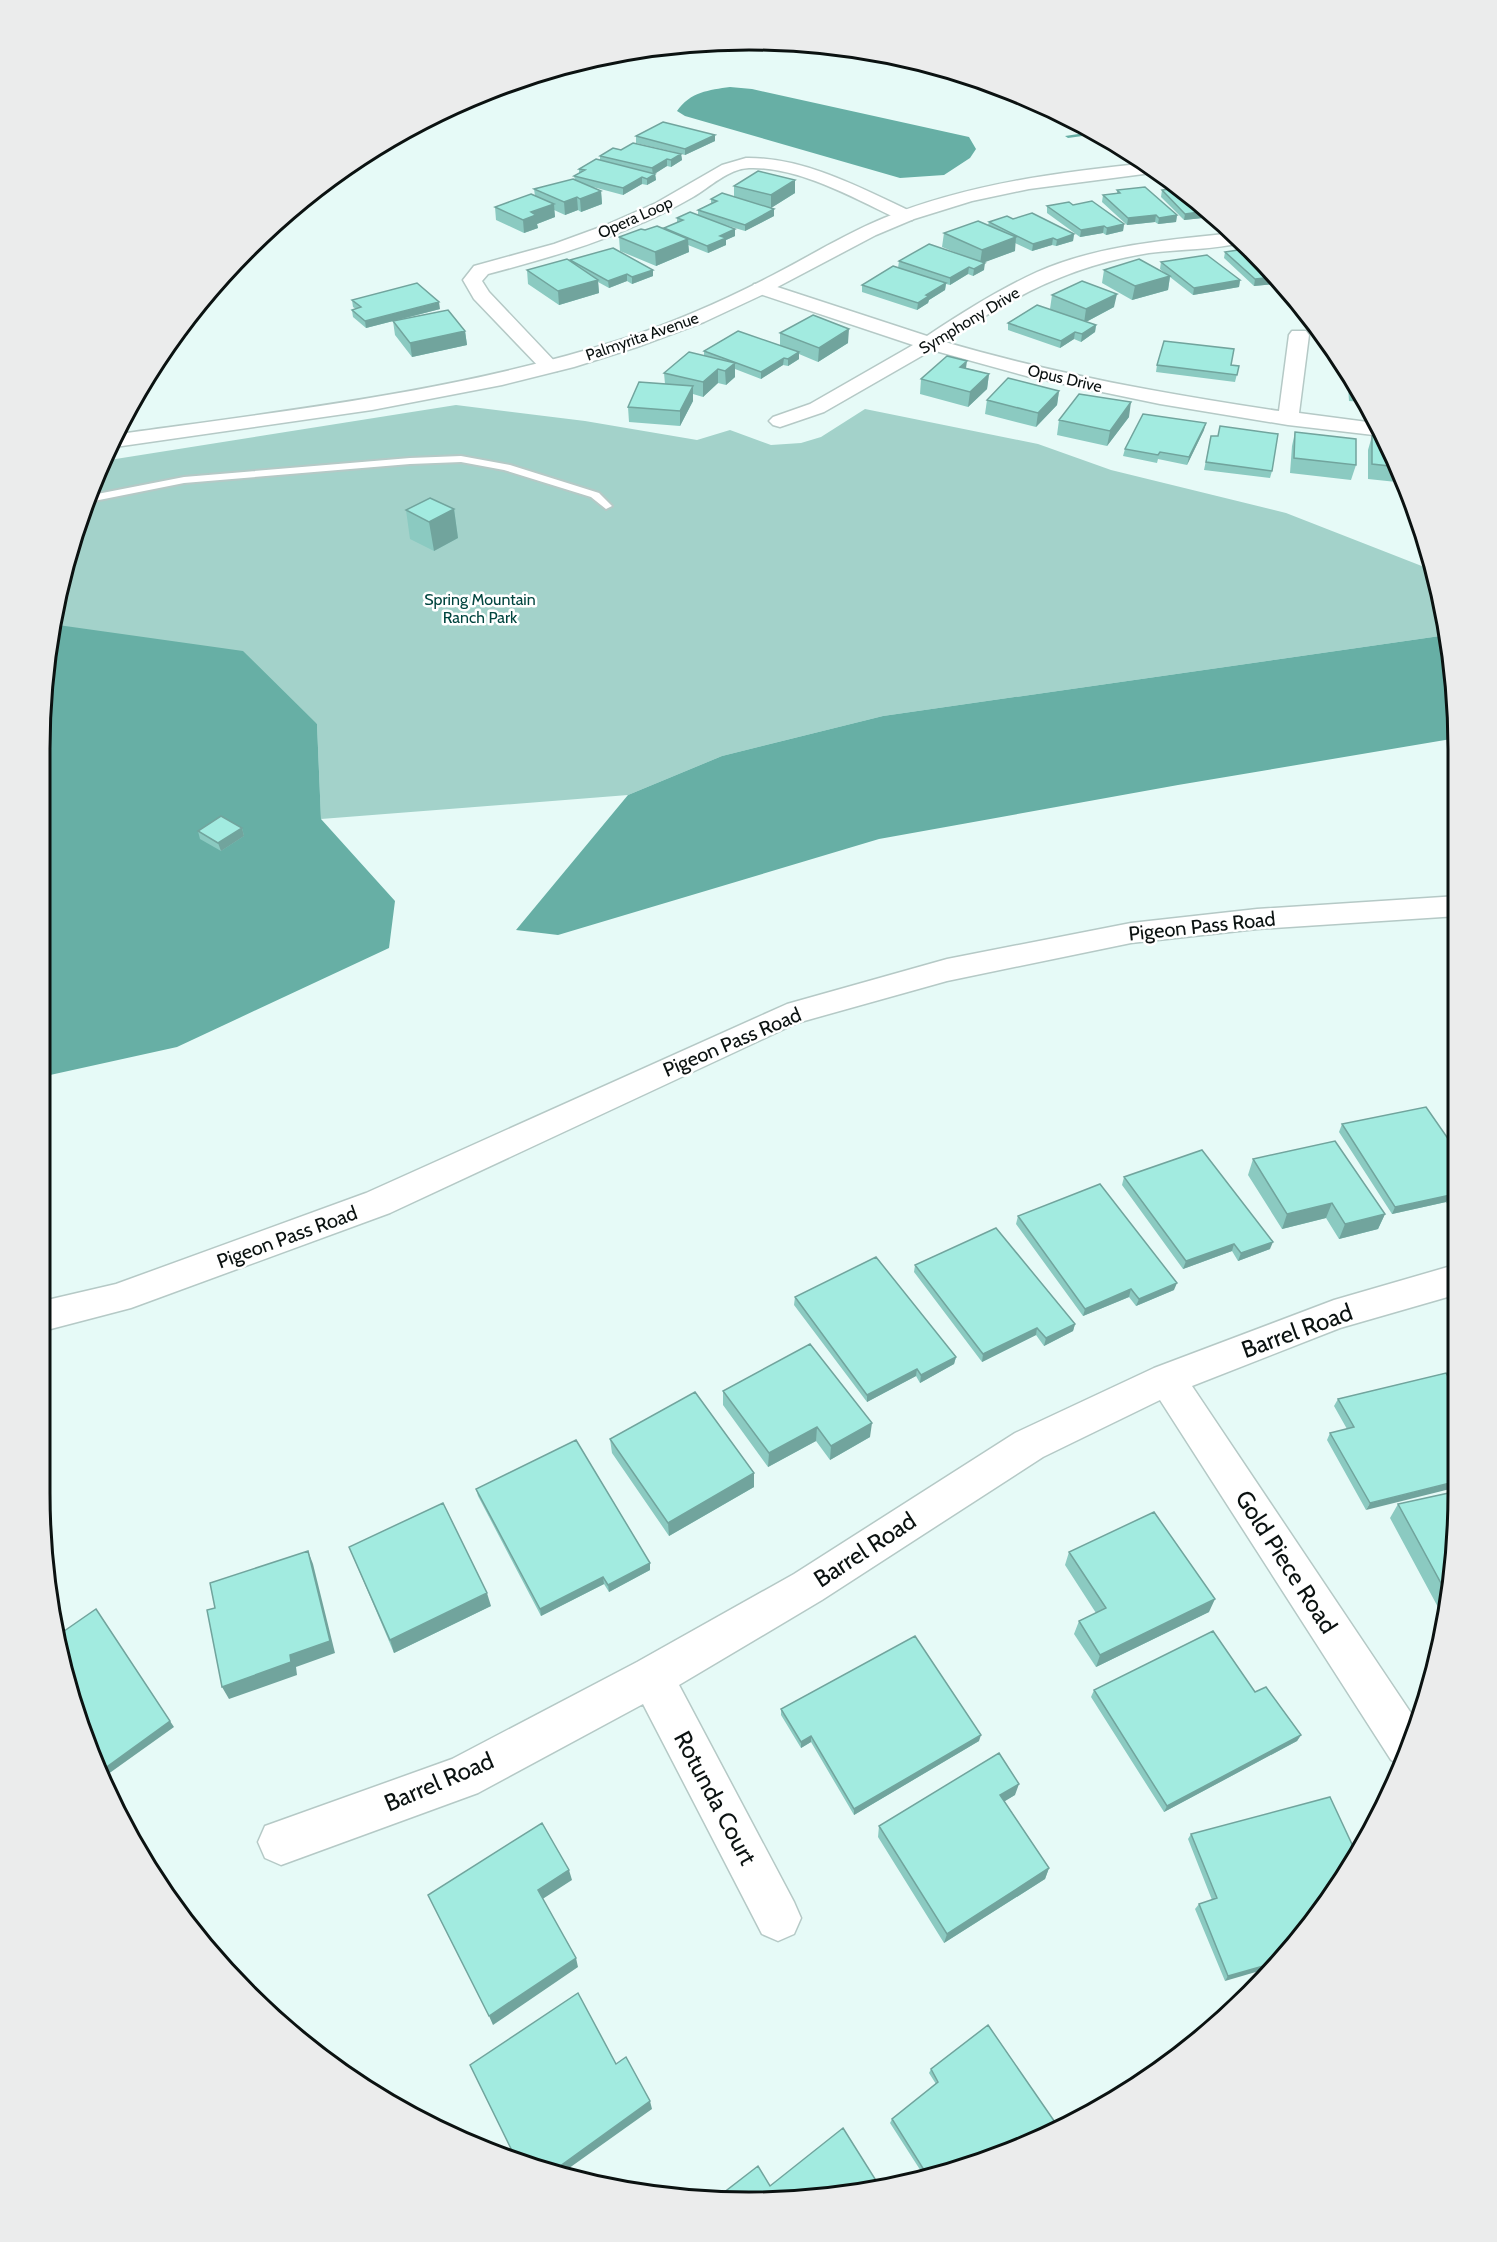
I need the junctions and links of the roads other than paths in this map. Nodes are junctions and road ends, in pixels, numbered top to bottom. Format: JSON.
{"nodes":[{"id":1,"x":1140,"y":169,"type":"edge"},
{"id":2,"x":906,"y":216,"type":"junction"},
{"id":3,"x":1227,"y":239,"type":"edge"},
{"id":4,"x":761,"y":288,"type":"junction"},
{"id":5,"x":1299,"y":335,"type":"dead end"},
{"id":6,"x":930,"y":344,"type":"junction"},
{"id":7,"x":550,"y":367,"type":"junction"},
{"id":8,"x":1288,"y":419,"type":"junction"},
{"id":9,"x":780,"y":421,"type":"dead end"},
{"id":10,"x":1370,"y":429,"type":"edge"},
{"id":11,"x":121,"y":440,"type":"edge"},
{"id":12,"x":97,"y":498,"type":"edge"},
{"id":13,"x":606,"y":506,"type":"dead end"},
{"id":14,"x":1448,"y":907,"type":"edge"},
{"id":15,"x":1448,"y":1282,"type":"edge"},
{"id":16,"x":50,"y":1314,"type":"edge"},
{"id":17,"x":1167,"y":1379,"type":"junction"},
{"id":18,"x":652,"y":1677,"type":"junction"},
{"id":19,"x":1402,"y":1739,"type":"edge"},
{"id":20,"x":281,"y":1842,"type":"dead end"},
{"id":21,"x":778,"y":1918,"type":"dead end"}],
"edges":[{"from":1,"to":2,"type":"street","name":"Palmyrita Avenue"},
{"from":2,"to":4,"type":"street","name":"Palmyrita Avenue"},
{"from":2,"to":7,"type":"street","name":"Opera Loop"},
{"from":3,"to":6,"type":"street","name":"Symphony Drive"},
{"from":4,"to":6,"type":"street","name":"Opus Drive"},
{"from":4,"to":7,"type":"street","name":"Palmyrita Avenue"},
{"from":5,"to":8,"type":"street"},
{"from":6,"to":8,"type":"street","name":"Opus Drive"},
{"from":6,"to":9,"type":"street","name":"Symphony Drive"},
{"from":7,"to":11,"type":"street","name":"Palmyrita Avenue"},
{"from":8,"to":10,"type":"street","name":"Opus Drive"},
{"from":12,"to":13,"type":"lane"},
{"from":14,"to":16,"type":"street","name":"Pigeon Pass Road"},
{"from":15,"to":17,"type":"street","name":"Barrel Road"},
{"from":17,"to":18,"type":"street","name":"Barrel Road"},
{"from":17,"to":19,"type":"street","name":"Gold Piece Road"},
{"from":18,"to":20,"type":"street","name":"Barrel Road"},
{"from":18,"to":21,"type":"street","name":"Rotunda Court"}]}
